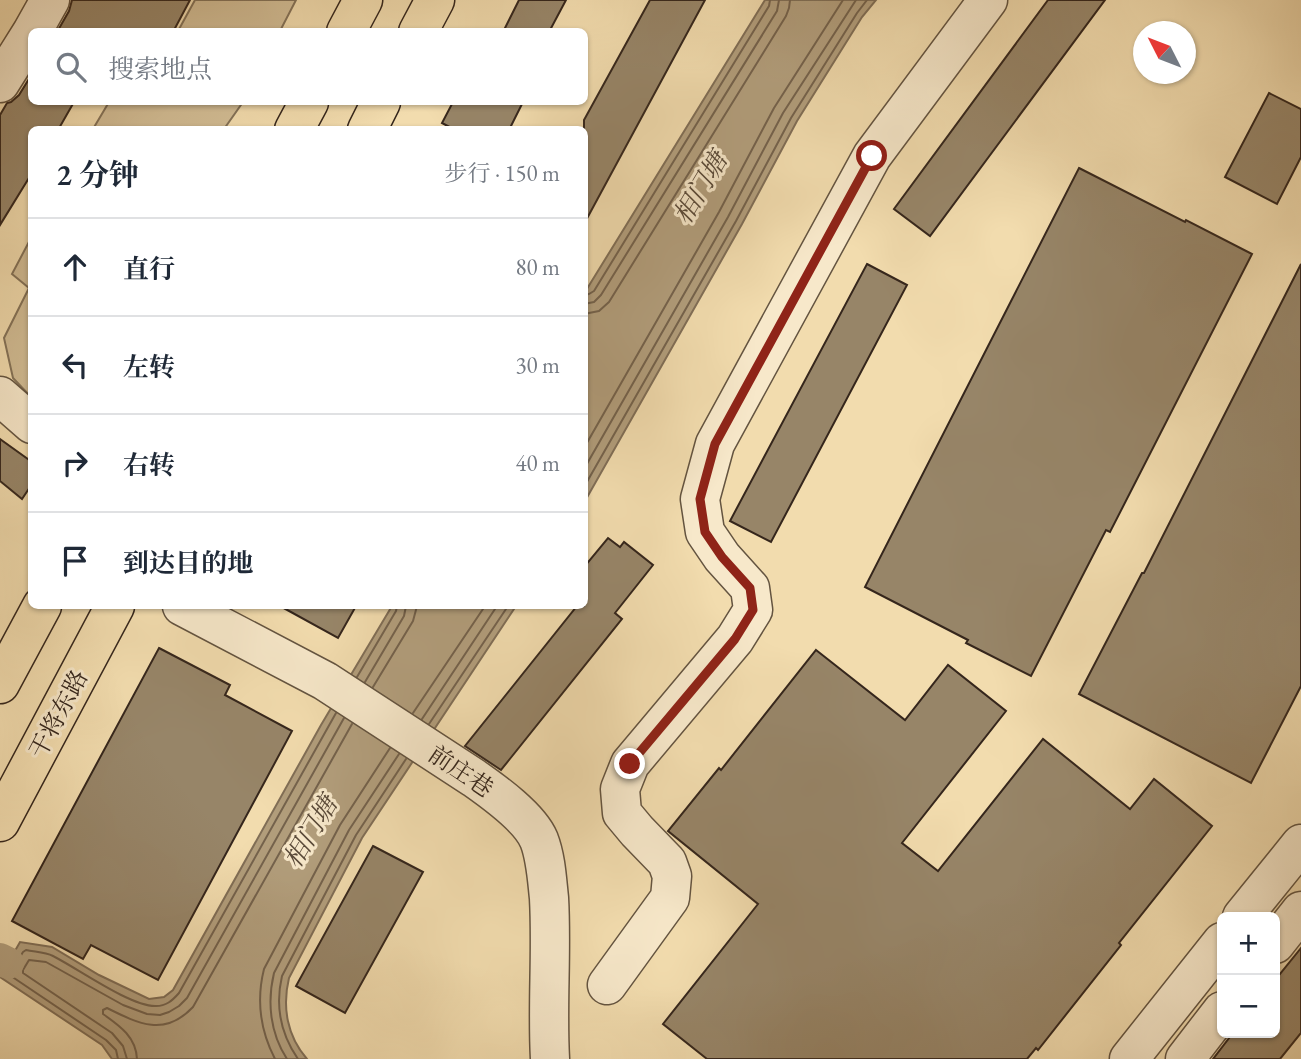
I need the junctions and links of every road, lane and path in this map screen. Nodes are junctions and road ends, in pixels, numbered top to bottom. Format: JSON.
{"nodes":[{"id":1,"x":50,"y":0,"type":"edge"},
{"id":2,"x":363,"y":0,"type":"edge"},
{"id":3,"x":435,"y":0,"type":"edge"},
{"id":4,"x":988,"y":0,"type":"edge"},
{"id":5,"x":34,"y":28,"type":"edge"},
{"id":6,"x":348,"y":28,"type":"edge"},
{"id":7,"x":420,"y":28,"type":"edge"},
{"id":8,"x":28,"y":38,"type":"edge"},
{"id":9,"x":0,"y":83,"type":"edge"},
{"id":10,"x":307,"y":105,"type":"edge"},
{"id":11,"x":380,"y":105,"type":"edge"},
{"id":12,"x":296,"y":126,"type":"edge"},
{"id":13,"x":369,"y":126,"type":"edge"},
{"id":14,"x":0,"y":396,"type":"edge"},
{"id":15,"x":28,"y":420,"type":"edge"},
{"id":16,"x":40,"y":609,"type":"edge"},
{"id":17,"x":113,"y":609,"type":"edge"},
{"id":18,"x":188,"y":609,"type":"edge"},
{"id":19,"x":0,"y":684,"type":"edge"},
{"id":20,"x":0,"y":822,"type":"edge"},
{"id":21,"x":1301,"y":844,"type":"edge"},
{"id":22,"x":1301,"y":911,"type":"edge"},
{"id":23,"x":1246,"y":912,"type":"edge"},
{"id":24,"x":1280,"y":938,"type":"edge"},
{"id":25,"x":1217,"y":948,"type":"edge"},
{"id":26,"x":607,"y":985,"type":"dead end"},
{"id":27,"x":1217,"y":1017,"type":"edge"},
{"id":28,"x":550,"y":1059,"type":"edge"},
{"id":29,"x":1129,"y":1059,"type":"edge"},
{"id":30,"x":1185,"y":1059,"type":"edge"}],
"edges":[{"from":1,"to":5,"type":"street"},
{"from":2,"to":6,"type":"main road"},
{"from":3,"to":7,"type":"main road"},
{"from":4,"to":26,"type":"street"},
{"from":8,"to":9,"type":"street"},
{"from":10,"to":12,"type":"main road"},
{"from":11,"to":13,"type":"main road"},
{"from":14,"to":15,"type":"street"},
{"from":16,"to":19,"type":"main road"},
{"from":17,"to":20,"type":"main road","name":"干将东路"},
{"from":18,"to":28,"type":"street","name":"前庄巷"},
{"from":21,"to":23,"type":"street"},
{"from":22,"to":24,"type":"street"},
{"from":25,"to":29,"type":"street"},
{"from":27,"to":30,"type":"street"}]}
